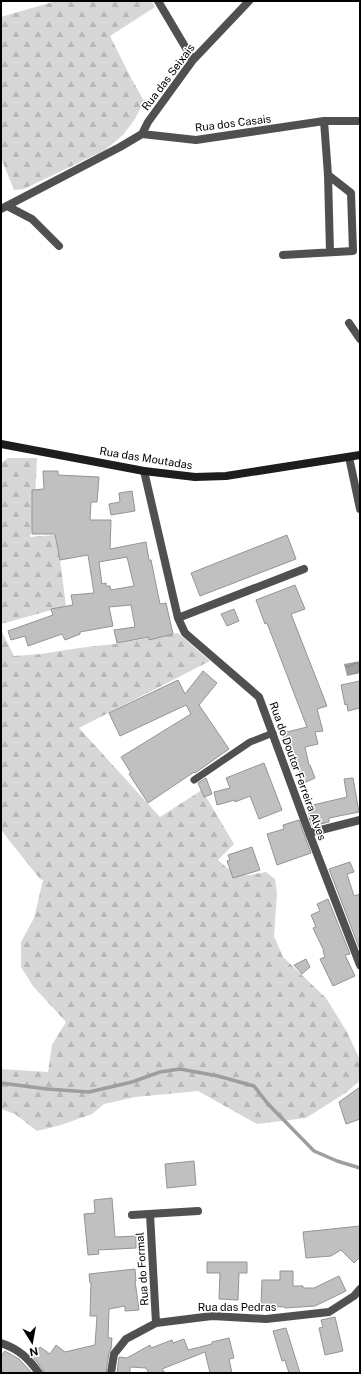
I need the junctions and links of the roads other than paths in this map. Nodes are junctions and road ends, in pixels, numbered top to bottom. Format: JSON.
{"nodes":[{"id":1,"x":158,"y":1,"type":"edge"},
{"id":2,"x":249,"y":1,"type":"edge"},
{"id":3,"x":193,"y":60,"type":"junction"},
{"id":4,"x":324,"y":121,"type":"junction"},
{"id":5,"x":360,"y":121,"type":"edge"},
{"id":6,"x":142,"y":134,"type":"junction"},
{"id":7,"x":328,"y":175,"type":"junction"},
{"id":8,"x":4,"y":208,"type":"edge"},
{"id":9,"x":59,"y":246,"type":"dead end"},
{"id":10,"x":330,"y":252,"type":"junction"},
{"id":11,"x":283,"y":255,"type":"dead end"},
{"id":12,"x":349,"y":322,"type":"dead end"},
{"id":13,"x":360,"y":339,"type":"edge"},
{"id":14,"x":1,"y":444,"type":"edge"},
{"id":15,"x":11,"y":445,"type":"junction"},
{"id":16,"x":1,"y":450,"type":"edge"},
{"id":17,"x":360,"y":455,"type":"edge"},
{"id":18,"x":349,"y":457,"type":"junction"},
{"id":19,"x":144,"y":471,"type":"junction"},
{"id":20,"x":360,"y":509,"type":"edge"},
{"id":21,"x":304,"y":569,"type":"dead end"},
{"id":22,"x":178,"y":618,"type":"junction"},
{"id":23,"x":273,"y":733,"type":"junction"},
{"id":24,"x":194,"y":780,"type":"dead end"},
{"id":25,"x":360,"y":820,"type":"edge"},
{"id":26,"x":309,"y":833,"type":"junction"},
{"id":27,"x":360,"y":965,"type":"edge"},
{"id":28,"x":198,"y":1211,"type":"dead end"},
{"id":29,"x":150,"y":1214,"type":"junction"},
{"id":30,"x":132,"y":1215,"type":"dead end"},
{"id":31,"x":360,"y":1289,"type":"edge"},
{"id":32,"x":156,"y":1323,"type":"junction"},
{"id":33,"x":1,"y":1343,"type":"edge"},
{"id":34,"x":39,"y":1373,"type":"edge"},
{"id":35,"x":111,"y":1373,"type":"edge"}],
"edges":[{"from":1,"to":3,"type":"street"},
{"from":2,"to":3,"type":"street","name":"Rua das Seixais"},
{"from":3,"to":6,"type":"street","name":"Rua das Seixais"},
{"from":4,"to":5,"type":"street","name":"Rua dos Casais"},
{"from":4,"to":6,"type":"street","name":"Rua dos Casais"},
{"from":4,"to":7,"type":"street"},
{"from":6,"to":8,"type":"street"},
{"from":7,"to":10,"type":"street"},
{"from":7,"to":10,"type":"street"},
{"from":8,"to":9,"type":"street"},
{"from":10,"to":11,"type":"street"},
{"from":12,"to":13,"type":"street"},
{"from":14,"to":15,"type":"main road","name":"Rua das Moutadas"},
{"from":15,"to":16,"type":"main road"},
{"from":15,"to":19,"type":"main road","name":"Rua das Moutadas"},
{"from":17,"to":18,"type":"main road","name":"Rua das Moutadas"},
{"from":18,"to":19,"type":"main road","name":"Rua das Moutadas"},
{"from":18,"to":20,"type":"street"},
{"from":19,"to":22,"type":"street","name":"Rua do Doutor Ferreira Alves"},
{"from":21,"to":22,"type":"street"},
{"from":22,"to":23,"type":"street","name":"Rua do Doutor Ferreira Alves"},
{"from":23,"to":24,"type":"lane"},
{"from":23,"to":26,"type":"street","name":"Rua do Doutor Ferreira Alves"},
{"from":25,"to":26,"type":"street"},
{"from":26,"to":27,"type":"street","name":"Rua do Doutor Ferreira Alves"},
{"from":28,"to":29,"type":"street"},
{"from":29,"to":30,"type":"street"},
{"from":29,"to":32,"type":"street","name":"Rua do Formal"},
{"from":31,"to":32,"type":"street","name":"Rua das Pedras"},
{"from":32,"to":35,"type":"street","name":"Rua das Pedras"},
{"from":33,"to":34,"type":"street"}]}
